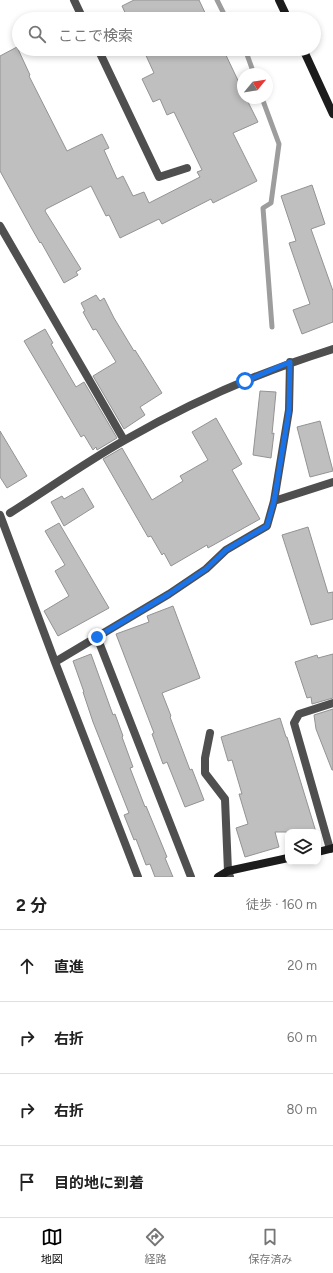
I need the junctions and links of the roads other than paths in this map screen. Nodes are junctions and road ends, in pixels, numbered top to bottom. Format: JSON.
{"nodes":[{"id":1,"x":74,"y":0,"type":"edge"},
{"id":2,"x":279,"y":0,"type":"edge"},
{"id":3,"x":80,"y":12,"type":"edge"},
{"id":4,"x":285,"y":12,"type":"edge"},
{"id":5,"x":101,"y":56,"type":"edge"},
{"id":6,"x":306,"y":56,"type":"edge"},
{"id":7,"x":333,"y":114,"type":"edge"},
{"id":8,"x":187,"y":168,"type":"dead end"},
{"id":9,"x":0,"y":226,"type":"edge"},
{"id":10,"x":333,"y":349,"type":"edge"},
{"id":11,"x":290,"y":362,"type":"junction"},
{"id":12,"x":124,"y":440,"type":"junction"},
{"id":13,"x":333,"y":482,"type":"edge"},
{"id":14,"x":274,"y":501,"type":"junction"},
{"id":15,"x":10,"y":513,"type":"dead end"},
{"id":16,"x":0,"y":516,"type":"edge"},
{"id":17,"x":97,"y":637,"type":"junction"},
{"id":18,"x":55,"y":662,"type":"junction"},
{"id":19,"x":333,"y":703,"type":"edge"},
{"id":20,"x":210,"y":733,"type":"dead end"},
{"id":21,"x":332,"y":849,"type":"edge"},
{"id":22,"x":321,"y":851,"type":"edge"},
{"id":23,"x":285,"y":859,"type":"edge"},
{"id":24,"x":229,"y":874,"type":"edge"},
{"id":25,"x":138,"y":877,"type":"edge"},
{"id":26,"x":191,"y":877,"type":"edge"},
{"id":27,"x":218,"y":877,"type":"edge"}],
"edges":[{"from":1,"to":3,"type":"street"},
{"from":2,"to":4,"type":"street"},
{"from":5,"to":8,"type":"street"},
{"from":6,"to":7,"type":"street"},
{"from":9,"to":12,"type":"street"},
{"from":10,"to":11,"type":"street"},
{"from":11,"to":12,"type":"street"},
{"from":11,"to":14,"type":"street"},
{"from":12,"to":15,"type":"street"},
{"from":13,"to":14,"type":"street"},
{"from":14,"to":17,"type":"street"},
{"from":16,"to":18,"type":"street"},
{"from":17,"to":18,"type":"street"},
{"from":17,"to":26,"type":"street"},
{"from":18,"to":25,"type":"street"},
{"from":19,"to":21,"type":"street"},
{"from":20,"to":24,"type":"street"},
{"from":21,"to":22,"type":"street"},
{"from":23,"to":24,"type":"street"},
{"from":24,"to":27,"type":"street"}]}
